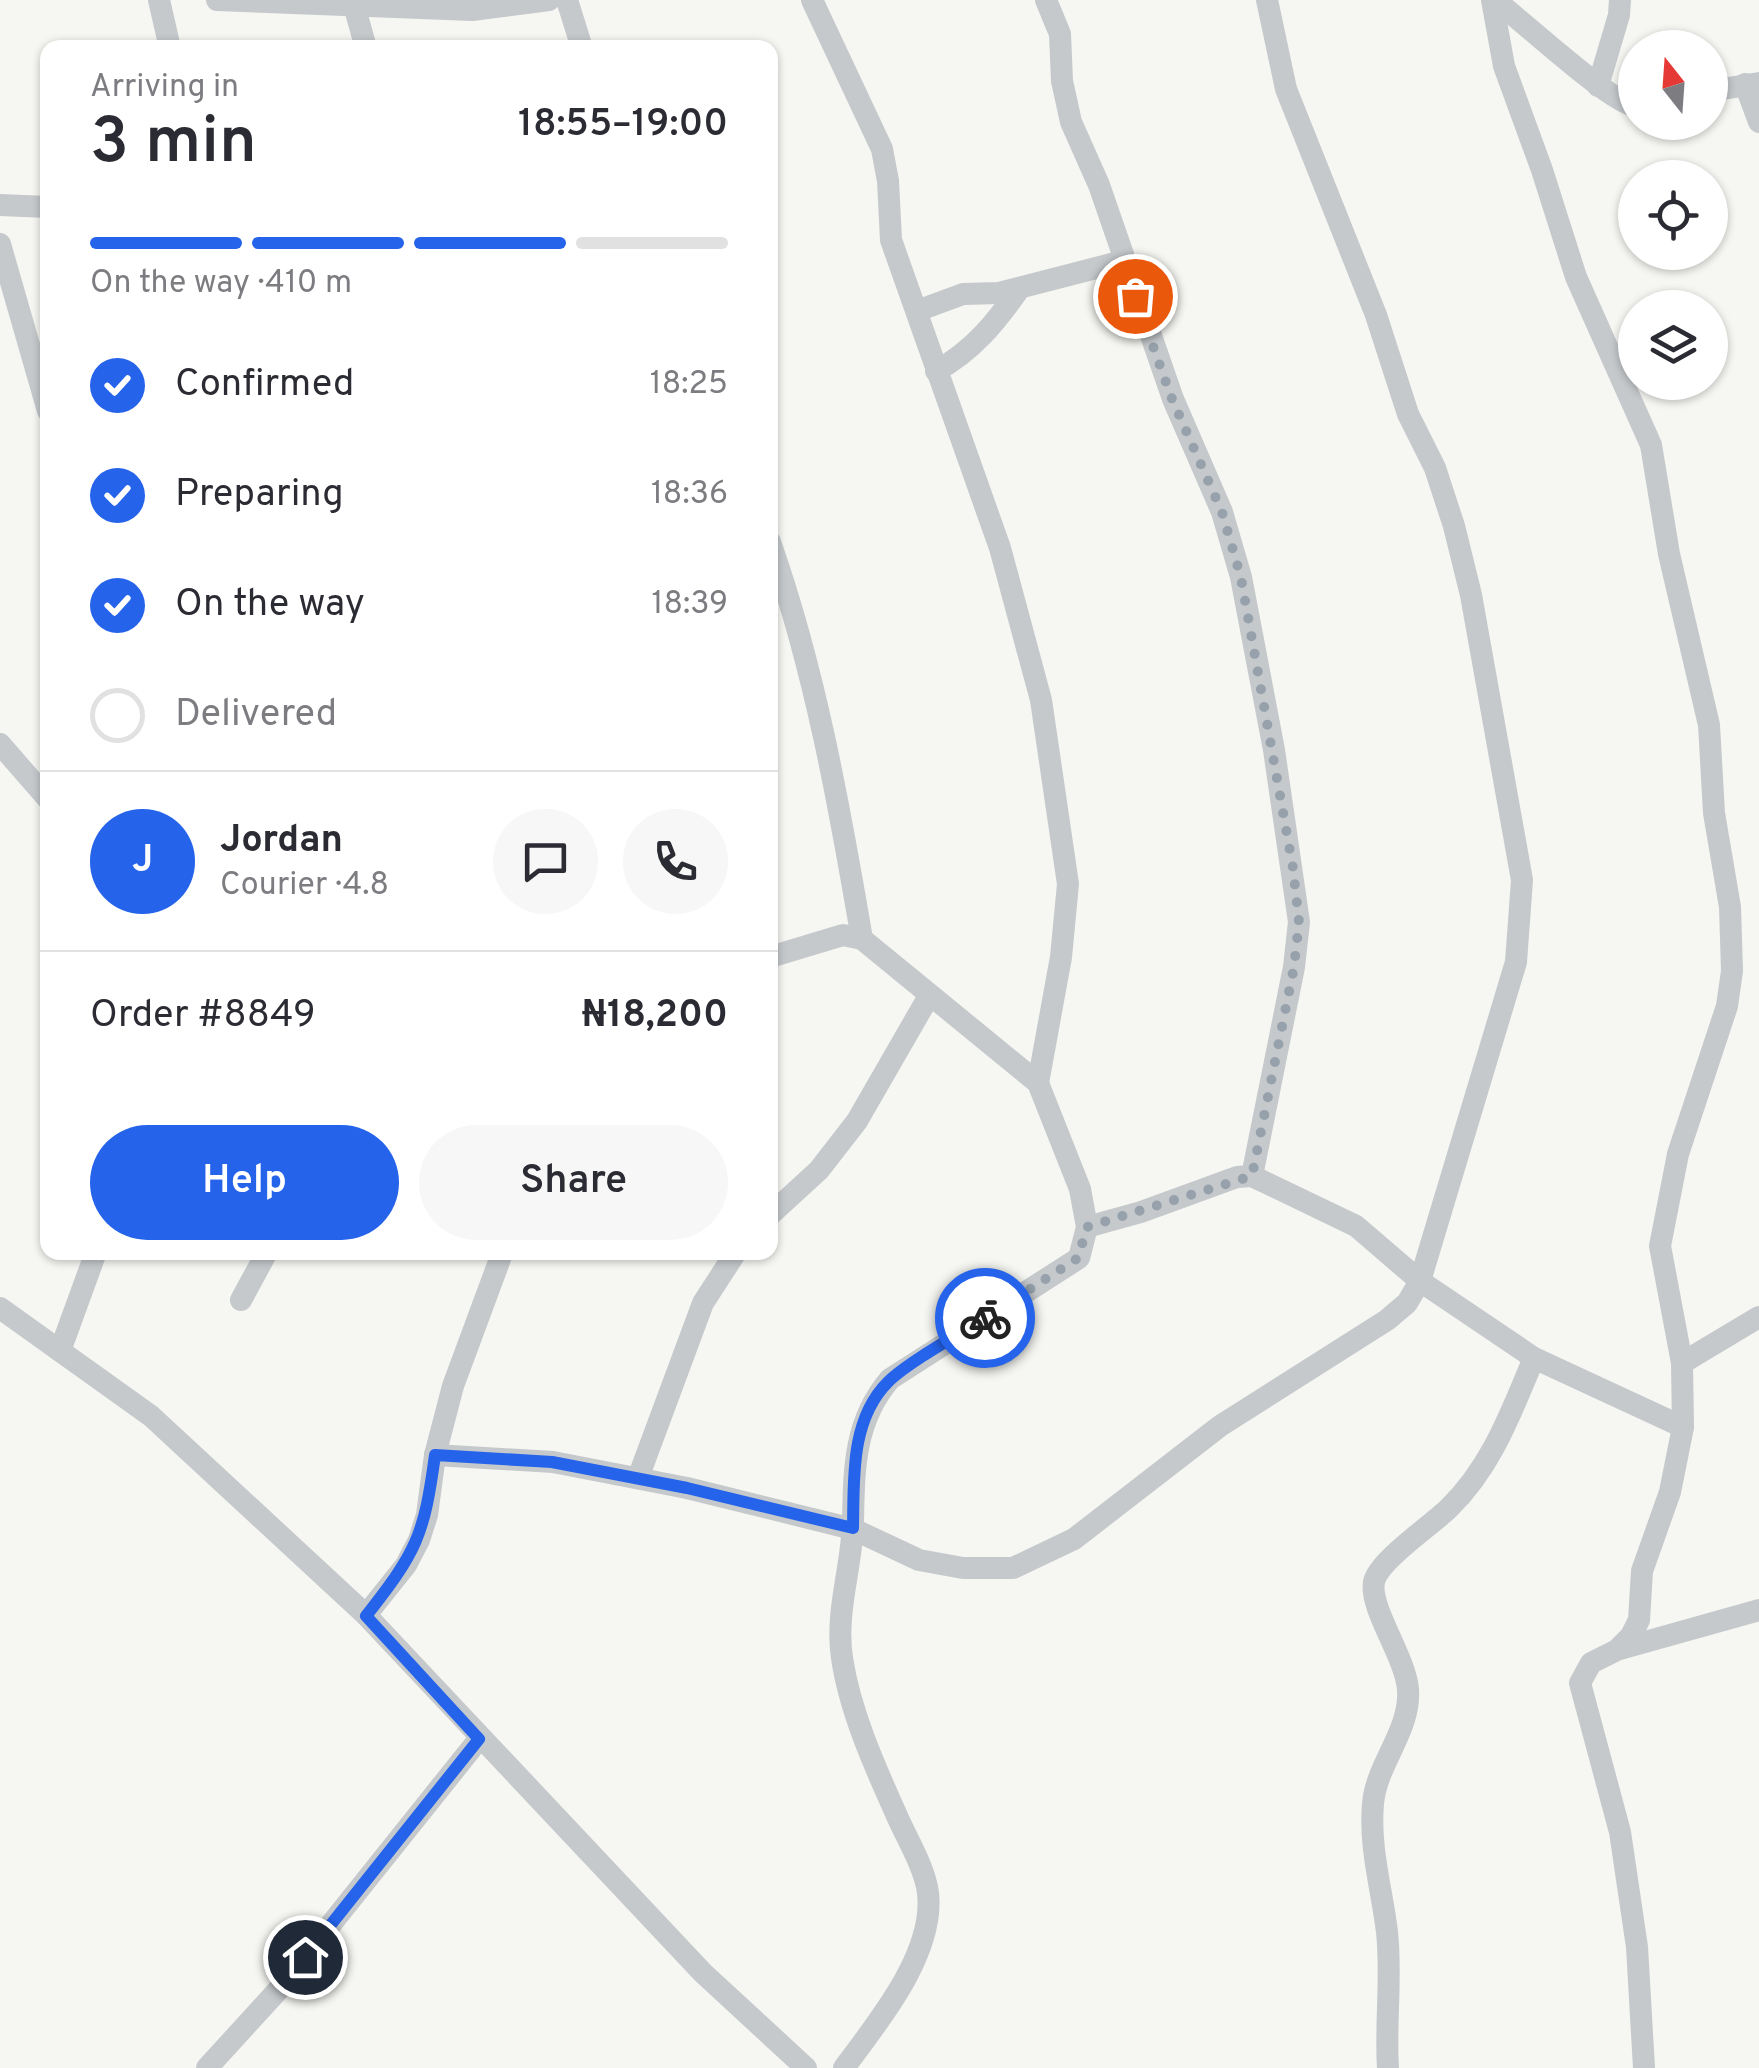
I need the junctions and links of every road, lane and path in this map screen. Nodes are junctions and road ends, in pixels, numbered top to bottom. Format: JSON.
{"nodes":[{"id":1,"x":159,"y":0,"type":"edge"},
{"id":2,"x":217,"y":0,"type":"edge"},
{"id":3,"x":549,"y":0,"type":"edge"},
{"id":4,"x":567,"y":0,"type":"edge"},
{"id":5,"x":812,"y":0,"type":"edge"},
{"id":6,"x":1046,"y":0,"type":"edge"},
{"id":7,"x":1268,"y":0,"type":"edge"},
{"id":8,"x":1494,"y":0,"type":"edge"},
{"id":9,"x":1620,"y":0,"type":"edge"},
{"id":10,"x":354,"y":5,"type":"junction"},
{"id":11,"x":168,"y":40,"type":"edge"},
{"id":12,"x":364,"y":40,"type":"edge"},
{"id":13,"x":580,"y":40,"type":"edge"},
{"id":14,"x":1752,"y":83,"type":"edge"},
{"id":15,"x":1598,"y":86,"type":"junction"},
{"id":16,"x":1618,"y":101,"type":"edge"},
{"id":17,"x":1759,"y":122,"type":"edge"},
{"id":18,"x":0,"y":205,"type":"edge"},
{"id":19,"x":40,"y":206,"type":"edge"},
{"id":20,"x":0,"y":244,"type":"edge"},
{"id":21,"x":1123,"y":261,"type":"junction"},
{"id":22,"x":1020,"y":288,"type":"junction"},
{"id":23,"x":917,"y":311,"type":"junction"},
{"id":24,"x":936,"y":371,"type":"junction"},
{"id":25,"x":40,"y":383,"type":"edge"},
{"id":26,"x":778,"y":565,"type":"edge"},
{"id":27,"x":0,"y":744,"type":"edge"},
{"id":28,"x":40,"y":790,"type":"edge"},
{"id":29,"x":862,"y":939,"type":"junction"},
{"id":30,"x":778,"y":954,"type":"edge"},
{"id":31,"x":929,"y":996,"type":"junction"},
{"id":32,"x":1038,"y":1082,"type":"junction"},
{"id":33,"x":1252,"y":1176,"type":"junction"},
{"id":34,"x":778,"y":1207,"type":"edge"},
{"id":35,"x":1087,"y":1227,"type":"junction"},
{"id":36,"x":93,"y":1260,"type":"edge"},
{"id":37,"x":263,"y":1260,"type":"edge"},
{"id":38,"x":500,"y":1260,"type":"edge"},
{"id":39,"x":731,"y":1260,"type":"edge"},
{"id":40,"x":1420,"y":1281,"type":"junction"},
{"id":41,"x":242,"y":1300,"type":"dead end"},
{"id":42,"x":0,"y":1308,"type":"edge"},
{"id":43,"x":1759,"y":1317,"type":"edge"},
{"id":44,"x":60,"y":1351,"type":"junction"},
{"id":45,"x":1534,"y":1358,"type":"junction"},
{"id":46,"x":1682,"y":1363,"type":"junction"},
{"id":47,"x":1683,"y":1427,"type":"junction"},
{"id":48,"x":435,"y":1455,"type":"junction"},
{"id":49,"x":638,"y":1478,"type":"junction"},
{"id":50,"x":853,"y":1528,"type":"junction"},
{"id":51,"x":1759,"y":1610,"type":"edge"},
{"id":52,"x":366,"y":1616,"type":"junction"},
{"id":53,"x":1617,"y":1650,"type":"junction"},
{"id":54,"x":479,"y":1739,"type":"junction"},
{"id":55,"x":208,"y":2068,"type":"edge"},
{"id":56,"x":806,"y":2068,"type":"edge"},
{"id":57,"x":844,"y":2068,"type":"edge"},
{"id":58,"x":1388,"y":2068,"type":"edge"},
{"id":59,"x":1644,"y":2068,"type":"edge"}],
"edges":[{"from":1,"to":11,"type":"street"},
{"from":2,"to":10,"type":"street"},
{"from":3,"to":10,"type":"street"},
{"from":4,"to":13,"type":"street"},
{"from":5,"to":23,"type":"street"},
{"from":6,"to":21,"type":"street"},
{"from":7,"to":40,"type":"street"},
{"from":8,"to":15,"type":"street"},
{"from":8,"to":46,"type":"street"},
{"from":9,"to":15,"type":"street"},
{"from":10,"to":12,"type":"street"},
{"from":14,"to":17,"type":"street"},
{"from":15,"to":16,"type":"street"},
{"from":18,"to":19,"type":"street"},
{"from":20,"to":25,"type":"street"},
{"from":21,"to":22,"type":"street"},
{"from":21,"to":33,"type":"street"},
{"from":22,"to":23,"type":"street"},
{"from":22,"to":24,"type":"street"},
{"from":23,"to":24,"type":"street"},
{"from":24,"to":32,"type":"street"},
{"from":26,"to":29,"type":"street"},
{"from":27,"to":28,"type":"street"},
{"from":29,"to":30,"type":"street"},
{"from":29,"to":31,"type":"street"},
{"from":31,"to":32,"type":"street"},
{"from":31,"to":34,"type":"street"},
{"from":32,"to":35,"type":"street"},
{"from":33,"to":35,"type":"street"},
{"from":33,"to":40,"type":"street"},
{"from":35,"to":50,"type":"street"},
{"from":36,"to":44,"type":"street"},
{"from":37,"to":41,"type":"street"},
{"from":38,"to":48,"type":"street"},
{"from":39,"to":49,"type":"street"},
{"from":40,"to":45,"type":"street"},
{"from":40,"to":50,"type":"street"},
{"from":42,"to":44,"type":"street"},
{"from":43,"to":46,"type":"street"},
{"from":44,"to":52,"type":"street"},
{"from":45,"to":47,"type":"street"},
{"from":45,"to":58,"type":"street"},
{"from":46,"to":47,"type":"street"},
{"from":47,"to":53,"type":"street"},
{"from":48,"to":49,"type":"street"},
{"from":48,"to":52,"type":"street"},
{"from":49,"to":50,"type":"street"},
{"from":50,"to":57,"type":"street"},
{"from":51,"to":53,"type":"street"},
{"from":52,"to":54,"type":"street"},
{"from":53,"to":59,"type":"street"},
{"from":54,"to":55,"type":"street"},
{"from":54,"to":56,"type":"street"}]}
